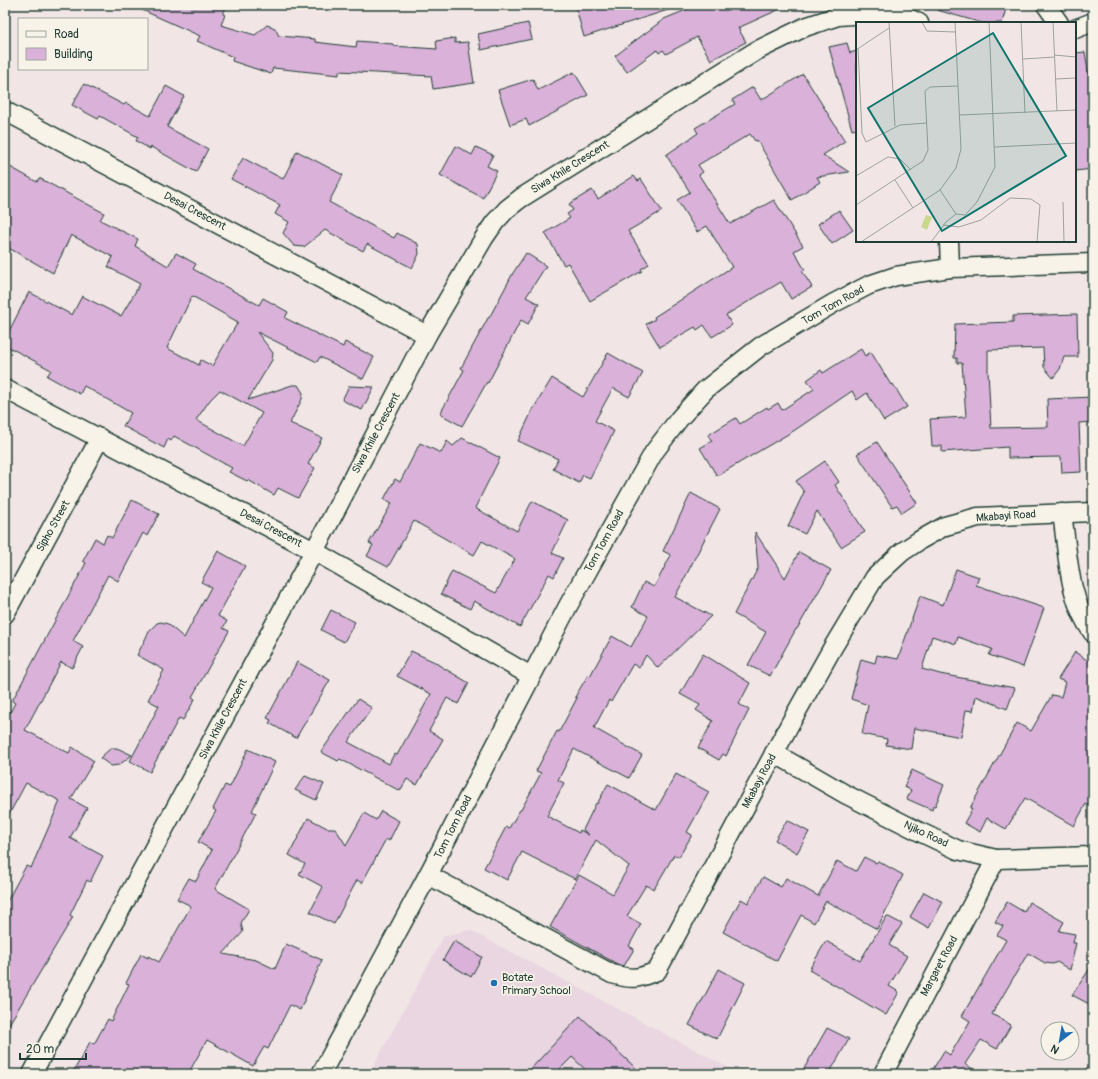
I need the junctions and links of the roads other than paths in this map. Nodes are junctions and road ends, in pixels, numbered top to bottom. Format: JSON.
{"nodes":[{"id":1,"x":1046,"y":5,"type":"edge"},
{"id":2,"x":917,"y":22,"type":"edge"},
{"id":3,"x":1058,"y":22,"type":"edge"},
{"id":4,"x":1093,"y":22,"type":"edge"},
{"id":5,"x":1076,"y":29,"type":"edge"},
{"id":6,"x":5,"y":111,"type":"edge"},
{"id":7,"x":949,"y":242,"type":"edge"},
{"id":8,"x":1093,"y":263,"type":"edge"},
{"id":9,"x":950,"y":268,"type":"junction"},
{"id":10,"x":427,"y":335,"type":"junction"},
{"id":11,"x":5,"y":388,"type":"edge"},
{"id":12,"x":100,"y":438,"type":"junction"},
{"id":13,"x":1093,"y":512,"type":"edge"},
{"id":14,"x":1062,"y":513,"type":"junction"},
{"id":15,"x":314,"y":551,"type":"junction"},
{"id":16,"x":5,"y":614,"type":"edge"},
{"id":17,"x":1093,"y":633,"type":"edge"},
{"id":18,"x":532,"y":676,"type":"junction"},
{"id":19,"x":774,"y":753,"type":"junction"},
{"id":20,"x":1093,"y":856,"type":"edge"},
{"id":21,"x":996,"y":859,"type":"junction"},
{"id":22,"x":428,"y":875,"type":"junction"},
{"id":23,"x":32,"y":1074,"type":"edge"},
{"id":24,"x":321,"y":1074,"type":"edge"},
{"id":25,"x":883,"y":1074,"type":"edge"}],
"edges":[{"from":1,"to":3,"type":"street"},
{"from":2,"to":10,"type":"street","name":"Siwa Khile Crescent"},
{"from":4,"to":5,"type":"street"},
{"from":6,"to":10,"type":"street","name":"Desai Crescent"},
{"from":7,"to":9,"type":"street"},
{"from":8,"to":9,"type":"street","name":"Tom Tom Road"},
{"from":9,"to":18,"type":"street","name":"Tom Tom Road"},
{"from":10,"to":15,"type":"street","name":"Siwa Khile Crescent"},
{"from":11,"to":12,"type":"street","name":"Desai Crescent"},
{"from":12,"to":15,"type":"street","name":"Desai Crescent"},
{"from":12,"to":16,"type":"street","name":"Sipho Street"},
{"from":13,"to":14,"type":"street","name":"Mkabayi Road"},
{"from":14,"to":17,"type":"street"},
{"from":14,"to":19,"type":"street","name":"Mkabayi Road"},
{"from":15,"to":18,"type":"street","name":"Desai Crescent"},
{"from":15,"to":23,"type":"street","name":"Siwa Khile Crescent"},
{"from":18,"to":22,"type":"street","name":"Tom Tom Road"},
{"from":19,"to":21,"type":"street","name":"Njiko Road"},
{"from":19,"to":22,"type":"street","name":"Mkabayi Road"},
{"from":20,"to":21,"type":"street","name":"Njiko Road"},
{"from":21,"to":25,"type":"street","name":"Margaret Road"},
{"from":22,"to":24,"type":"street","name":"Tom Tom Road"}]}
